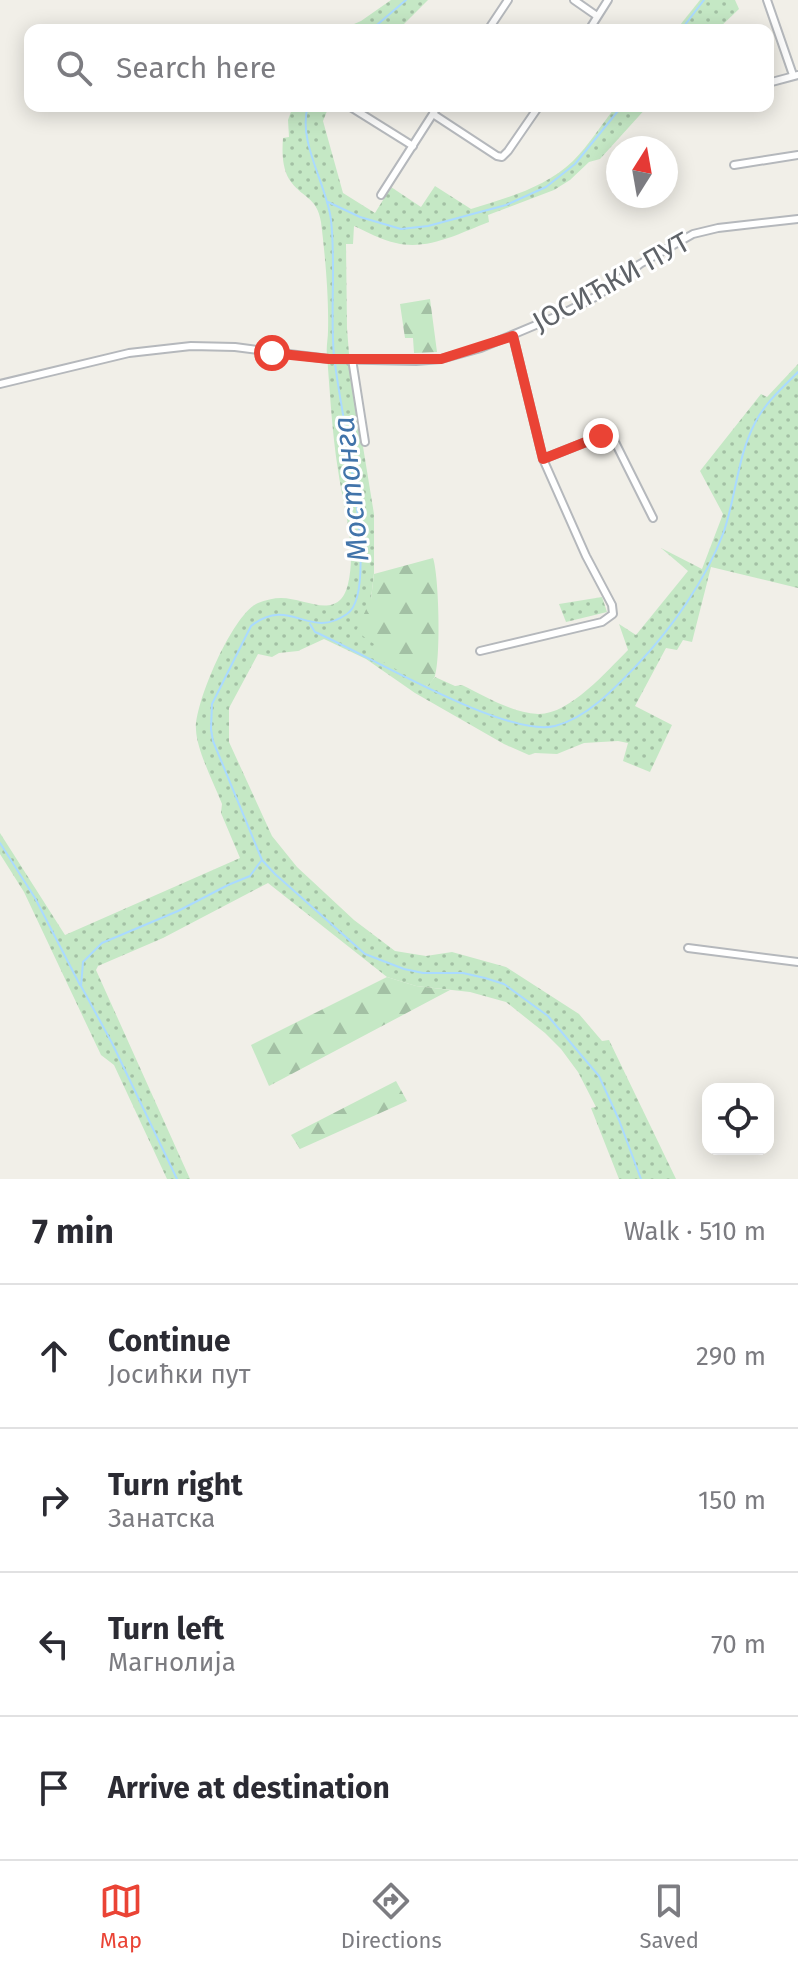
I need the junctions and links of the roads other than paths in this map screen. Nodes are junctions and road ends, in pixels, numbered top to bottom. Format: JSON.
{"nodes":[{"id":1,"x":508,"y":0,"type":"edge"},
{"id":2,"x":574,"y":0,"type":"edge"},
{"id":3,"x":608,"y":0,"type":"edge"},
{"id":4,"x":767,"y":0,"type":"edge"},
{"id":5,"x":597,"y":16,"type":"junction"},
{"id":6,"x":492,"y":24,"type":"edge"},
{"id":7,"x":592,"y":24,"type":"edge"},
{"id":8,"x":796,"y":75,"type":"edge"},
{"id":9,"x":774,"y":81,"type":"edge"},
{"id":10,"x":359,"y":112,"type":"edge"},
{"id":11,"x":535,"y":112,"type":"edge"},
{"id":12,"x":433,"y":114,"type":"joint"},
{"id":13,"x":413,"y":146,"type":"junction"},
{"id":14,"x":798,"y":155,"type":"edge"},
{"id":15,"x":734,"y":165,"type":"dead end"},
{"id":16,"x":381,"y":195,"type":"dead end"},
{"id":17,"x":798,"y":219,"type":"edge"},
{"id":18,"x":513,"y":336,"type":"junction"},
{"id":19,"x":350,"y":359,"type":"junction"},
{"id":20,"x":0,"y":384,"type":"edge"},
{"id":21,"x":365,"y":442,"type":"dead end"},
{"id":22,"x":543,"y":459,"type":"junction"},
{"id":23,"x":653,"y":518,"type":"dead end"},
{"id":24,"x":480,"y":651,"type":"dead end"},
{"id":25,"x":688,"y":948,"type":"dead end"},
{"id":26,"x":798,"y":962,"type":"edge"}],
"edges":[{"from":1,"to":6,"type":"street"},
{"from":2,"to":5,"type":"street"},
{"from":3,"to":5,"type":"street"},
{"from":4,"to":8,"type":"street"},
{"from":5,"to":7,"type":"street"},
{"from":8,"to":9,"type":"street"},
{"from":10,"to":13,"type":"street"},
{"from":11,"to":12,"type":"street"},
{"from":12,"to":13,"type":"street"},
{"from":13,"to":16,"type":"street"},
{"from":14,"to":15,"type":"street"},
{"from":17,"to":18,"type":"street","name":"ЈОСИЋКИ ПУТ"},
{"from":18,"to":19,"type":"street","name":"ЈОСИЋКИ ПУТ"},
{"from":18,"to":22,"type":"street"},
{"from":19,"to":20,"type":"street","name":"ЈОСИЋКИ ПУТ"},
{"from":19,"to":21,"type":"street"},
{"from":22,"to":23,"type":"street"},
{"from":22,"to":24,"type":"street"},
{"from":25,"to":26,"type":"street"}]}
